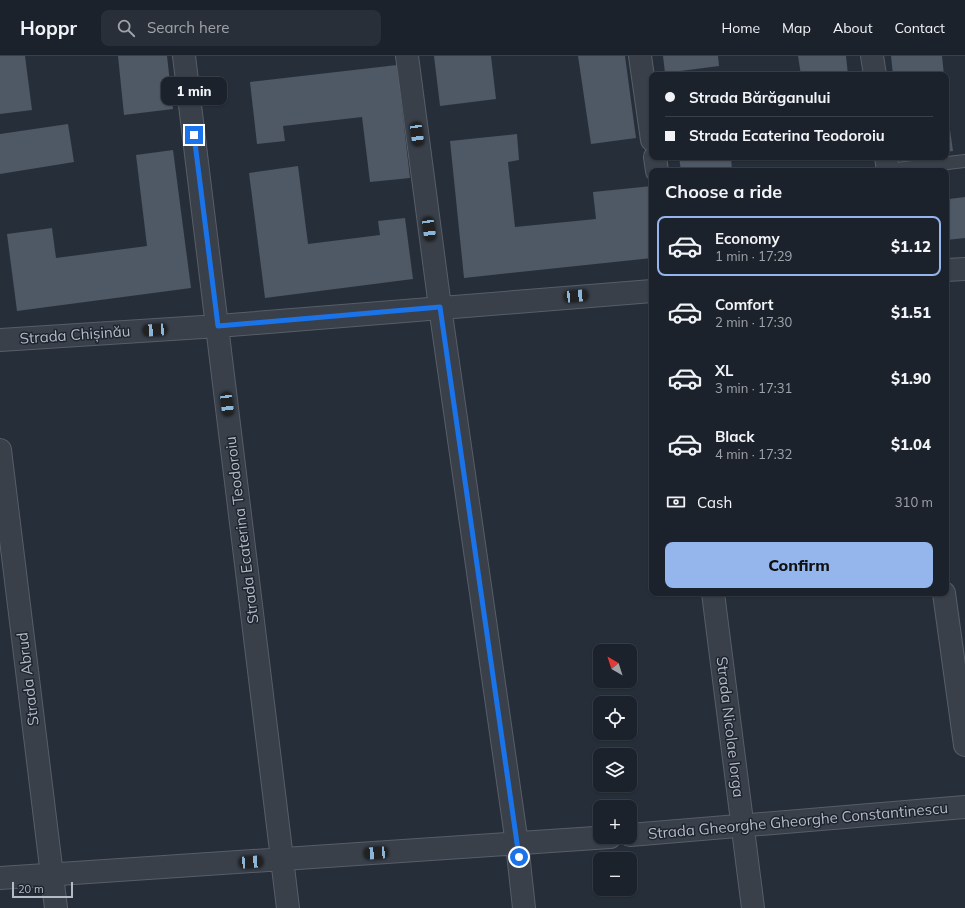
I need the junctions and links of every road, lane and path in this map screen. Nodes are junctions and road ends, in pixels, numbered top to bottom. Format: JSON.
{"nodes":[{"id":1,"x":184,"y":56,"type":"edge"},
{"id":2,"x":407,"y":56,"type":"edge"},
{"id":3,"x":640,"y":56,"type":"edge"},
{"id":4,"x":872,"y":56,"type":"edge"},
{"id":5,"x":875,"y":72,"type":"edge"},
{"id":6,"x":649,"y":119,"type":"edge"},
{"id":7,"x":965,"y":161,"type":"edge"},
{"id":8,"x":887,"y":166,"type":"edge"},
{"id":9,"x":965,"y":269,"type":"edge"},
{"id":10,"x":949,"y":270,"type":"edge"},
{"id":11,"x":649,"y":291,"type":"edge"},
{"id":12,"x":440,"y":307,"type":"junction"},
{"id":13,"x":218,"y":326,"type":"junction"},
{"id":14,"x":0,"y":340,"type":"edge"},
{"id":15,"x":0,"y":450,"type":"edge"},
{"id":16,"x":713,"y":596,"type":"edge"},
{"id":17,"x":944,"y":596,"type":"edge"},
{"id":18,"x":965,"y":745,"type":"edge"},
{"id":19,"x":965,"y":807,"type":"edge"},
{"id":20,"x":743,"y":827,"type":"junction"},
{"id":21,"x":637,"y":835,"type":"edge"},
{"id":22,"x":593,"y":838,"type":"edge"},
{"id":23,"x":517,"y":844,"type":"junction"},
{"id":24,"x":282,"y":859,"type":"junction"},
{"id":25,"x":52,"y":875,"type":"junction"},
{"id":26,"x":0,"y":878,"type":"edge"},
{"id":27,"x":56,"y":908,"type":"edge"},
{"id":28,"x":288,"y":908,"type":"edge"},
{"id":29,"x":524,"y":908,"type":"edge"},
{"id":30,"x":753,"y":908,"type":"edge"}],
"edges":[{"from":1,"to":13,"type":"street","name":"Strada Ecaterina Teodoroiu"},
{"from":2,"to":12,"type":"street"},
{"from":3,"to":6,"type":"street"},
{"from":4,"to":5,"type":"street"},
{"from":7,"to":8,"type":"lane"},
{"from":9,"to":10,"type":"street"},
{"from":11,"to":12,"type":"street","name":"Strada Chișinău"},
{"from":12,"to":13,"type":"street","name":"Strada Chișinău"},
{"from":12,"to":23,"type":"street"},
{"from":13,"to":14,"type":"street","name":"Strada Chișinău"},
{"from":13,"to":24,"type":"street","name":"Strada Ecaterina Teodoroiu"},
{"from":15,"to":25,"type":"street","name":"Strada Abrud"},
{"from":16,"to":20,"type":"street","name":"Strada Nicolae Iorga"},
{"from":17,"to":18,"type":"street"},
{"from":19,"to":20,"type":"street","name":"Strada Gheorghe Gheorghe Constantinescu"},
{"from":20,"to":21,"type":"street","name":"Strada Gheorghe Gheorghe Constantinescu"},
{"from":20,"to":30,"type":"street","name":"Strada Nicolae Iorga"},
{"from":22,"to":23,"type":"street"},
{"from":23,"to":24,"type":"street"},
{"from":23,"to":29,"type":"street"},
{"from":24,"to":25,"type":"street"},
{"from":24,"to":28,"type":"street","name":"Strada Ecaterina Teodoroiu"},
{"from":25,"to":26,"type":"street"},
{"from":25,"to":27,"type":"street","name":"Strada Abrud"}]}
